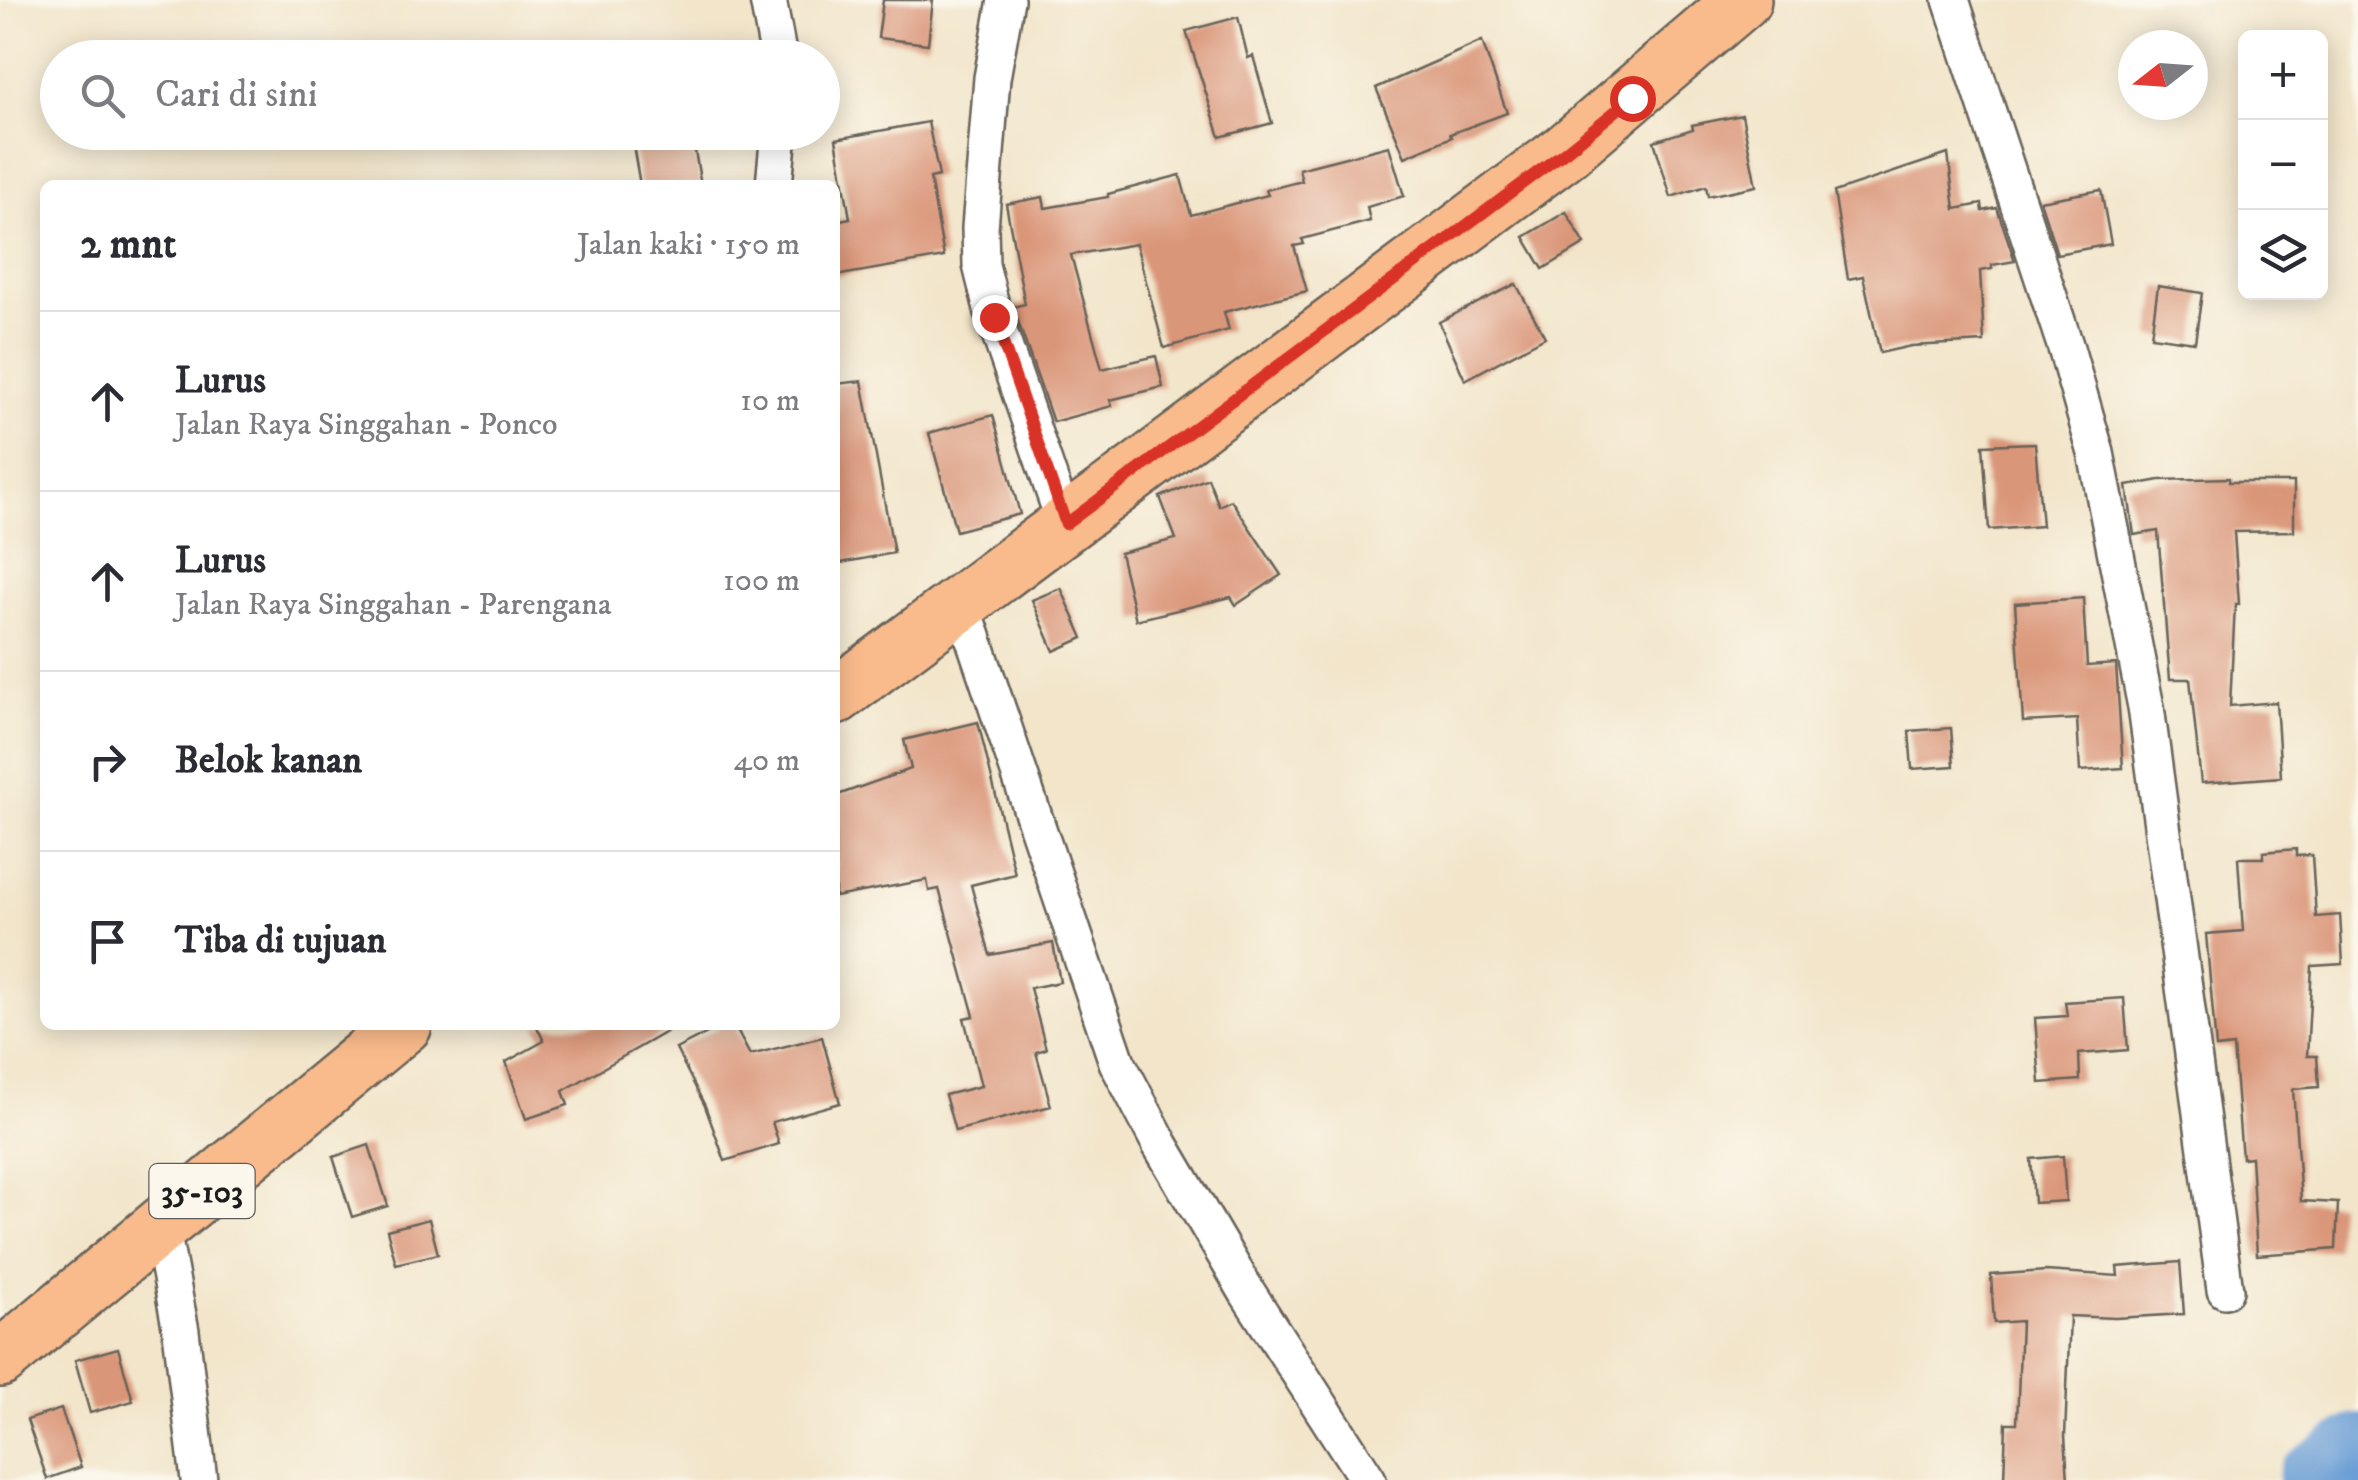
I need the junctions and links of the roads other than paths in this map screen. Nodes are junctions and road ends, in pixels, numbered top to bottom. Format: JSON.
{"nodes":[{"id":1,"x":768,"y":0,"type":"edge"},
{"id":2,"x":1006,"y":0,"type":"edge"},
{"id":3,"x":1743,"y":0,"type":"edge"},
{"id":4,"x":1951,"y":0,"type":"edge"},
{"id":5,"x":775,"y":40,"type":"edge"},
{"id":6,"x":777,"y":150,"type":"edge"},
{"id":7,"x":774,"y":180,"type":"edge"},
{"id":8,"x":1066,"y":524,"type":"junction"},
{"id":9,"x":962,"y":604,"type":"junction"},
{"id":10,"x":840,"y":693,"type":"edge"},
{"id":11,"x":398,"y":1030,"type":"edge"},
{"id":12,"x":161,"y":1225,"type":"junction"},
{"id":13,"x":2225,"y":1290,"type":"dead end"},
{"id":14,"x":0,"y":1359,"type":"edge"},
{"id":15,"x":200,"y":1480,"type":"edge"},
{"id":16,"x":1368,"y":1480,"type":"edge"}],
"edges":[{"from":1,"to":5,"type":"street"},
{"from":2,"to":8,"type":"street"},
{"from":3,"to":8,"type":"main road"},
{"from":4,"to":13,"type":"street"},
{"from":6,"to":7,"type":"street"},
{"from":8,"to":9,"type":"main road"},
{"from":9,"to":10,"type":"main road"},
{"from":9,"to":16,"type":"street"},
{"from":11,"to":12,"type":"main road","number":"35-103"},
{"from":12,"to":14,"type":"main road","number":"35-103"},
{"from":12,"to":15,"type":"street"}]}
